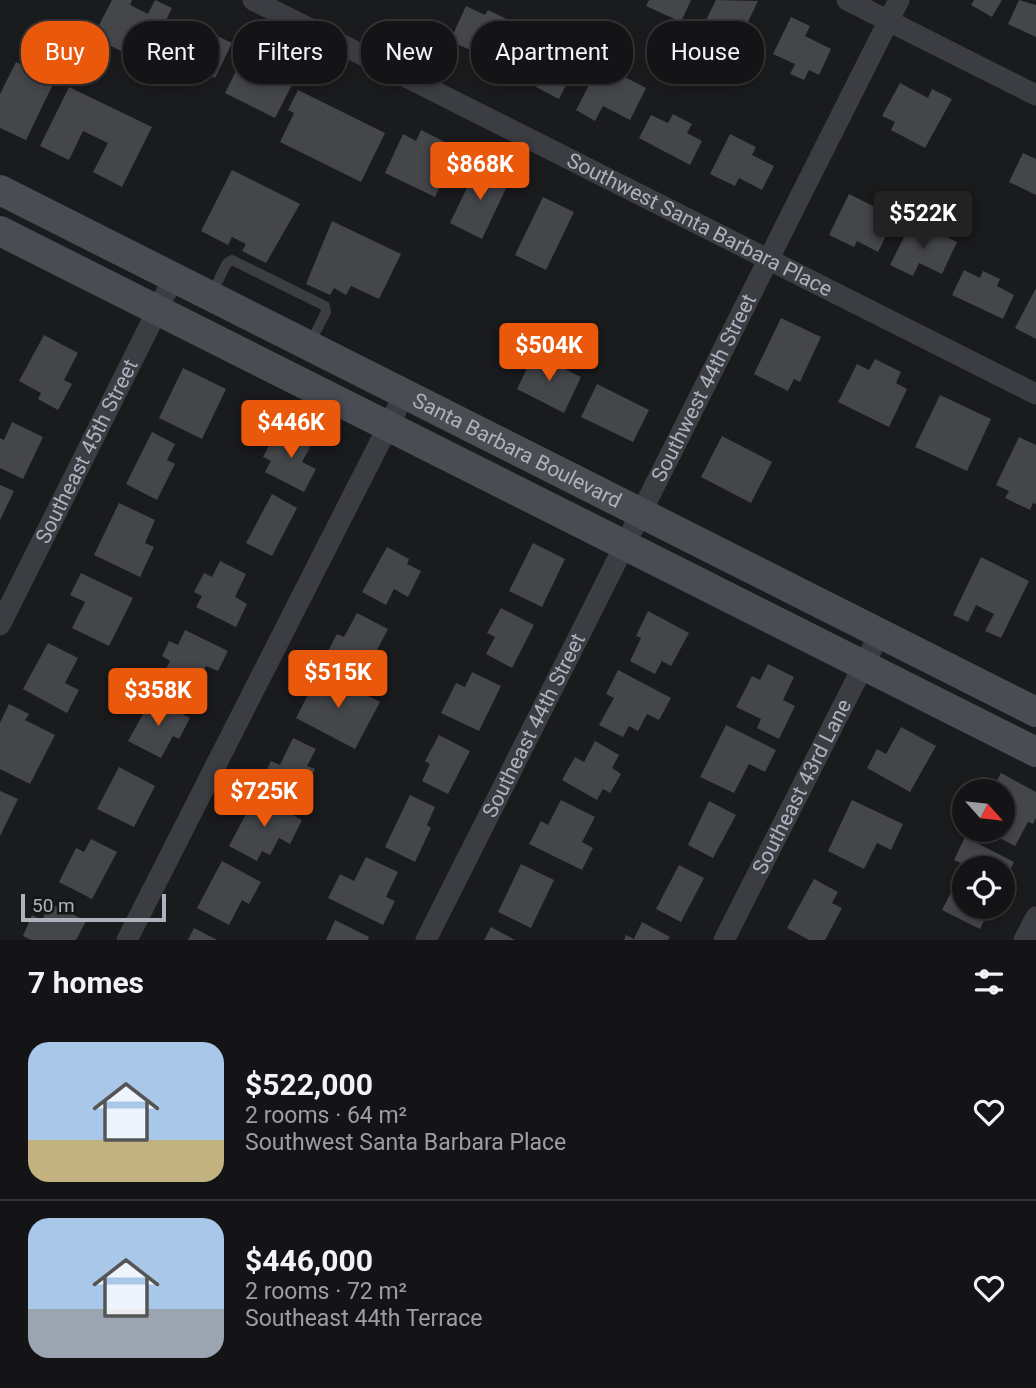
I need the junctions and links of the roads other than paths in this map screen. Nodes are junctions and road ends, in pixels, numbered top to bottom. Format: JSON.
{"nodes":[{"id":1,"x":253,"y":0,"type":"edge"},
{"id":2,"x":847,"y":0,"type":"edge"},
{"id":3,"x":899,"y":0,"type":"edge"},
{"id":4,"x":889,"y":21,"type":"junction"},
{"id":5,"x":1036,"y":95,"type":"edge"},
{"id":6,"x":0,"y":190,"type":"edge"},
{"id":7,"x":0,"y":231,"type":"edge"},
{"id":8,"x":769,"y":259,"type":"junction"},
{"id":9,"x":174,"y":277,"type":"junction"},
{"id":10,"x":211,"y":295,"type":"junction"},
{"id":11,"x":159,"y":310,"type":"junction"},
{"id":12,"x":309,"y":345,"type":"junction"},
{"id":13,"x":405,"y":393,"type":"junction"},
{"id":14,"x":1036,"y":394,"type":"edge"},
{"id":15,"x":388,"y":426,"type":"junction"},
{"id":16,"x":642,"y":513,"type":"junction"},
{"id":17,"x":625,"y":545,"type":"junction"},
{"id":18,"x":0,"y":625,"type":"edge"},
{"id":19,"x":880,"y":633,"type":"junction"},
{"id":20,"x":864,"y":665,"type":"junction"},
{"id":21,"x":1036,"y":712,"type":"edge"},
{"id":22,"x":1036,"y":752,"type":"edge"},
{"id":23,"x":1036,"y":917,"type":"edge"},
{"id":24,"x":127,"y":940,"type":"edge"},
{"id":25,"x":426,"y":940,"type":"edge"},
{"id":26,"x":724,"y":940,"type":"edge"},
{"id":27,"x":1024,"y":940,"type":"edge"}],
"edges":[{"from":1,"to":8,"type":"street","name":"Southwest Santa Barbara Place"},
{"from":2,"to":4,"type":"street"},
{"from":3,"to":4,"type":"street","name":"Southwest 44th Street"},
{"from":4,"to":5,"type":"street"},
{"from":4,"to":8,"type":"street","name":"Southwest 44th Street"},
{"from":6,"to":9,"type":"main road","name":"Santa Barbara Boulevard"},
{"from":7,"to":11,"type":"main road","name":"Santa Barbara Boulevard"},
{"from":8,"to":14,"type":"street","name":"Southwest Santa Barbara Place"},
{"from":8,"to":16,"type":"street","name":"Southwest 44th Street"},
{"from":9,"to":10,"type":"main road","name":"Santa Barbara Boulevard"},
{"from":9,"to":11,"type":"street","name":"Southeast 45th Street"},
{"from":10,"to":12,"type":"main road","name":"Santa Barbara Boulevard"},
{"from":10,"to":12,"type":"lane"},
{"from":11,"to":15,"type":"main road","name":"Santa Barbara Boulevard"},
{"from":11,"to":18,"type":"street","name":"Southeast 45th Street"},
{"from":12,"to":13,"type":"main road","name":"Santa Barbara Boulevard"},
{"from":13,"to":15,"type":"street"},
{"from":13,"to":16,"type":"main road","name":"Santa Barbara Boulevard"},
{"from":15,"to":17,"type":"main road","name":"Santa Barbara Boulevard"},
{"from":15,"to":24,"type":"street"},
{"from":16,"to":17,"type":"street","name":"Southeast 44th Street"},
{"from":16,"to":19,"type":"main road","name":"Santa Barbara Boulevard"},
{"from":17,"to":20,"type":"main road","name":"Santa Barbara Boulevard"},
{"from":17,"to":25,"type":"street","name":"Southeast 44th Street"},
{"from":19,"to":20,"type":"street","name":"Southeast 43rd Lane"},
{"from":19,"to":21,"type":"main road","name":"Santa Barbara Boulevard"},
{"from":20,"to":22,"type":"main road","name":"Santa Barbara Boulevard"},
{"from":20,"to":26,"type":"street","name":"Southeast 43rd Lane"},
{"from":23,"to":27,"type":"street"}]}
